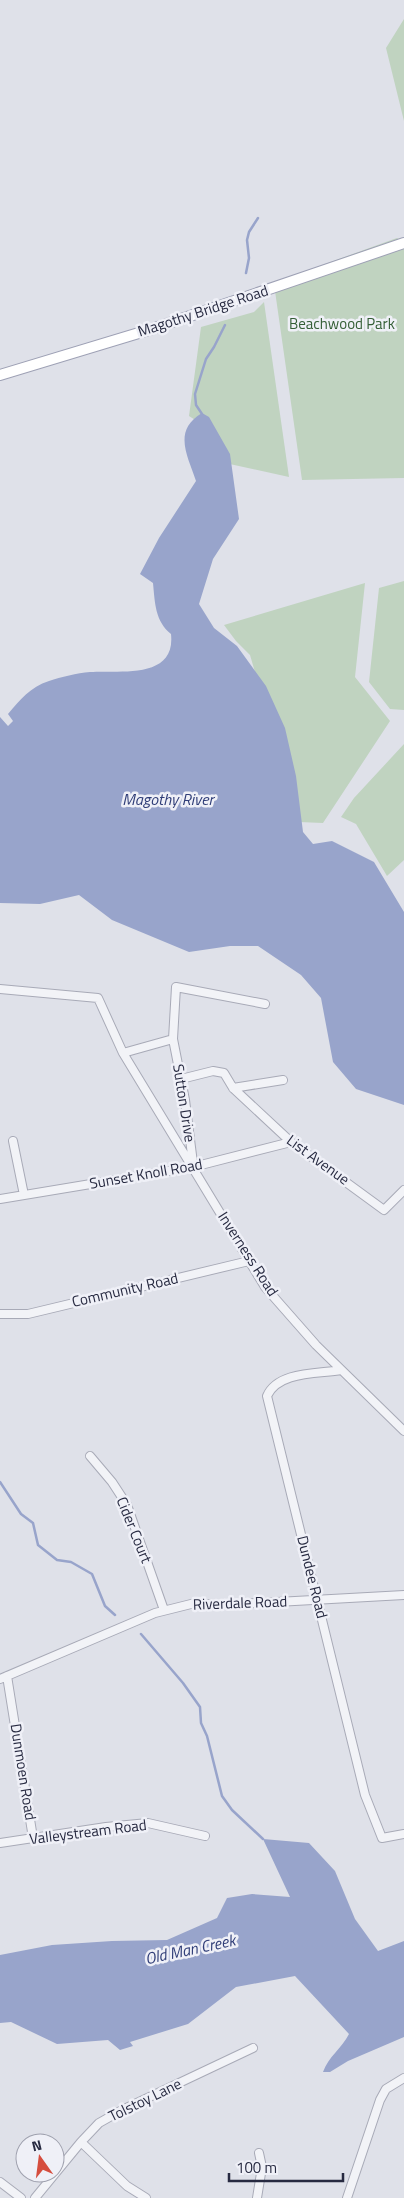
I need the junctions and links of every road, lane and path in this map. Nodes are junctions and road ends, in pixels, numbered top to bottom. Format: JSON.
{"nodes":[{"id":1,"x":404,"y":243,"type":"edge"},
{"id":2,"x":0,"y":375,"type":"edge"},
{"id":3,"x":0,"y":988,"type":"edge"},
{"id":4,"x":265,"y":1004,"type":"dead end"},
{"id":5,"x":173,"y":1039,"type":"junction"},
{"id":6,"x":123,"y":1053,"type":"junction"},
{"id":7,"x":181,"y":1079,"type":"junction"},
{"id":8,"x":283,"y":1080,"type":"dead end"},
{"id":9,"x":233,"y":1088,"type":"junction"},
{"id":10,"x":13,"y":1141,"type":"dead end"},
{"id":11,"x":291,"y":1142,"type":"junction"},
{"id":12,"x":193,"y":1167,"type":"junction"},
{"id":13,"x":404,"y":1190,"type":"edge"},
{"id":14,"x":24,"y":1194,"type":"junction"},
{"id":15,"x":0,"y":1199,"type":"edge"},
{"id":16,"x":250,"y":1261,"type":"junction"},
{"id":17,"x":0,"y":1314,"type":"edge"},
{"id":18,"x":341,"y":1370,"type":"junction"},
{"id":19,"x":404,"y":1431,"type":"edge"},
{"id":20,"x":90,"y":1456,"type":"dead end"},
{"id":21,"x":404,"y":1595,"type":"edge"},
{"id":22,"x":318,"y":1600,"type":"junction"},
{"id":23,"x":164,"y":1610,"type":"junction"},
{"id":24,"x":4,"y":1678,"type":"edge"},
{"id":25,"x":404,"y":1834,"type":"edge"},
{"id":26,"x":205,"y":1836,"type":"dead end"},
{"id":27,"x":33,"y":1838,"type":"junction"},
{"id":28,"x":0,"y":1843,"type":"edge"},
{"id":29,"x":253,"y":2048,"type":"dead end"},
{"id":30,"x":404,"y":2078,"type":"edge"},
{"id":31,"x":80,"y":2142,"type":"junction"},
{"id":32,"x":259,"y":2153,"type":"dead end"},
{"id":33,"x":0,"y":2182,"type":"edge"},
{"id":34,"x":21,"y":2198,"type":"edge"},
{"id":35,"x":35,"y":2198,"type":"edge"},
{"id":36,"x":146,"y":2198,"type":"edge"},
{"id":37,"x":257,"y":2198,"type":"edge"},
{"id":38,"x":347,"y":2198,"type":"edge"}],
"edges":[{"from":1,"to":2,"type":"main road","name":"Magothy Bridge Road"},
{"from":3,"to":6,"type":"street","name":"Inverness Road"},
{"from":4,"to":5,"type":"street","name":"Sutton Drive"},
{"from":5,"to":6,"type":"street"},
{"from":5,"to":7,"type":"street","name":"Sutton Drive"},
{"from":6,"to":12,"type":"street","name":"Inverness Road"},
{"from":7,"to":9,"type":"street","name":"List Avenue"},
{"from":7,"to":12,"type":"street","name":"Sutton Drive"},
{"from":8,"to":9,"type":"street"},
{"from":9,"to":11,"type":"street","name":"List Avenue"},
{"from":10,"to":14,"type":"street"},
{"from":11,"to":12,"type":"street","name":"Sunset Knoll Road"},
{"from":11,"to":13,"type":"street","name":"List Avenue"},
{"from":12,"to":14,"type":"street","name":"Sunset Knoll Road"},
{"from":12,"to":16,"type":"street","name":"Inverness Road"},
{"from":14,"to":15,"type":"street","name":"Sunset Knoll Road"},
{"from":16,"to":17,"type":"street","name":"Community Road"},
{"from":16,"to":18,"type":"street","name":"Inverness Road"},
{"from":18,"to":19,"type":"street","name":"Inverness Road"},
{"from":18,"to":22,"type":"street","name":"Dundee Road"},
{"from":20,"to":23,"type":"street","name":"Cider Court"},
{"from":21,"to":22,"type":"street","name":"Riverdale Road"},
{"from":22,"to":23,"type":"street","name":"Riverdale Road"},
{"from":22,"to":25,"type":"street","name":"Dundee Road"},
{"from":23,"to":24,"type":"street","name":"Riverdale Road"},
{"from":24,"to":27,"type":"street","name":"Dunmoen Road"},
{"from":26,"to":27,"type":"street","name":"Valleystream Road"},
{"from":27,"to":28,"type":"street","name":"Valleystream Road"},
{"from":29,"to":31,"type":"street","name":"Tolstoy Lane"},
{"from":30,"to":38,"type":"street"},
{"from":31,"to":35,"type":"street","name":"Tolstoy Lane"},
{"from":31,"to":36,"type":"street"},
{"from":32,"to":37,"type":"street"},
{"from":33,"to":34,"type":"street"}]}
